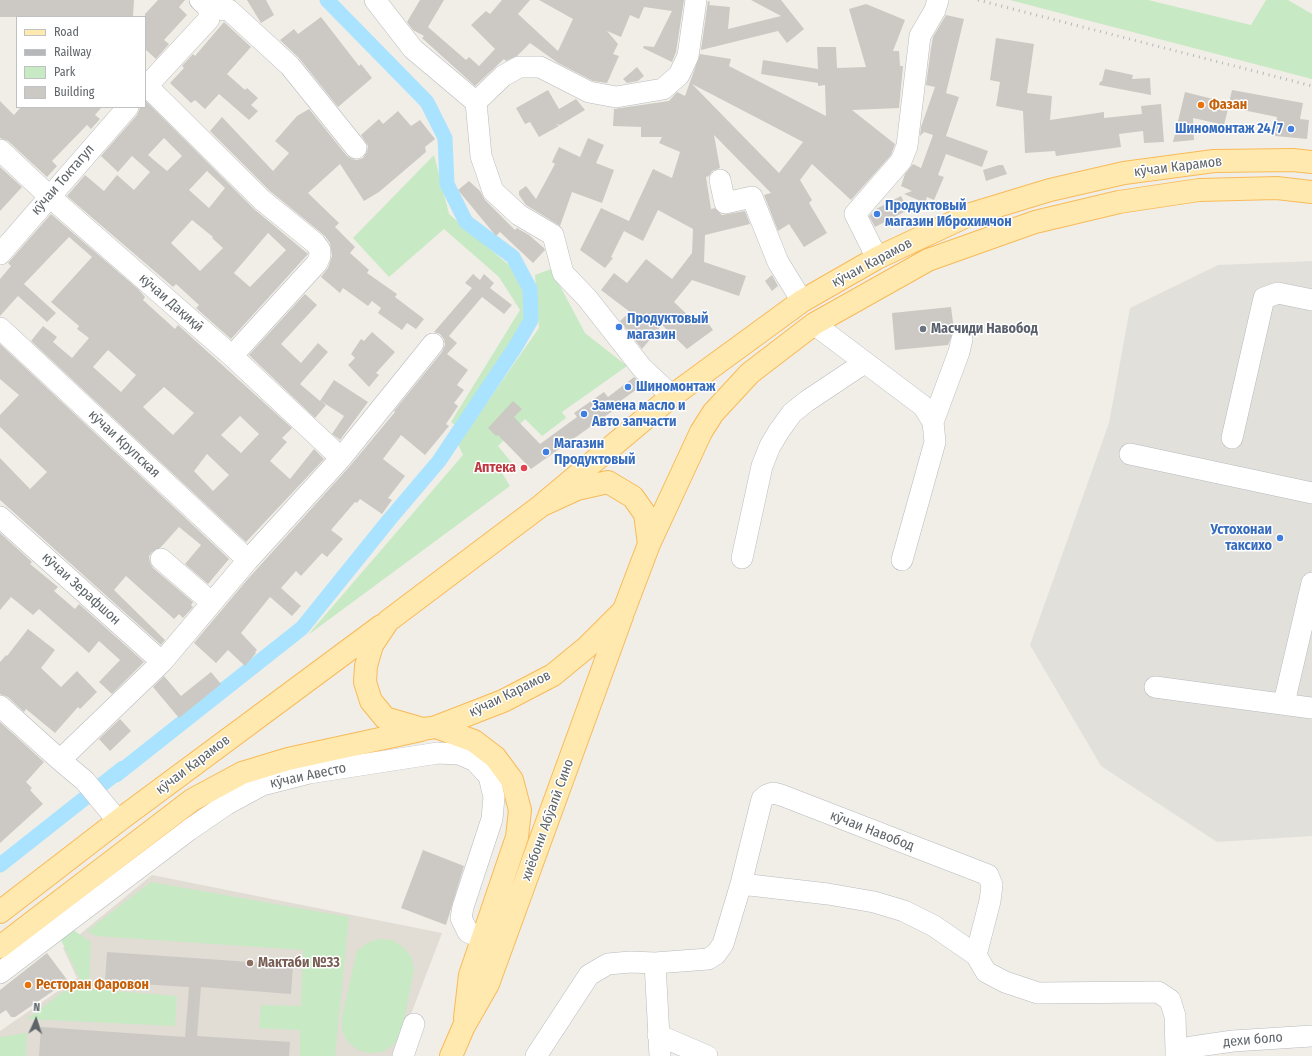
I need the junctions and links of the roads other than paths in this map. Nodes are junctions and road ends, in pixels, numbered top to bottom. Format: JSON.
{"nodes":[{"id":1,"x":375,"y":0,"type":"edge"},
{"id":2,"x":696,"y":0,"type":"edge"},
{"id":3,"x":938,"y":0,"type":"edge"},
{"id":4,"x":204,"y":4,"type":"edge"},
{"id":5,"x":146,"y":87,"type":"edge"},
{"id":6,"x":476,"y":102,"type":"junction"},
{"id":7,"x":127,"y":108,"type":"edge"},
{"id":8,"x":356,"y":148,"type":"dead end"},
{"id":9,"x":0,"y":150,"type":"edge"},
{"id":10,"x":1312,"y":162,"type":"edge"},
{"id":11,"x":720,"y":180,"type":"dead end"},
{"id":12,"x":1312,"y":192,"type":"edge"},
{"id":13,"x":49,"y":196,"type":"junction"},
{"id":14,"x":0,"y":254,"type":"edge"},
{"id":15,"x":876,"y":258,"type":"junction"},
{"id":16,"x":1312,"y":300,"type":"edge"},
{"id":17,"x":802,"y":301,"type":"junction"},
{"id":18,"x":814,"y":324,"type":"junction"},
{"id":19,"x":0,"y":328,"type":"edge"},
{"id":20,"x":962,"y":339,"type":"dead end"},
{"id":21,"x":433,"y":344,"type":"dead end"},
{"id":22,"x":232,"y":356,"type":"junction"},
{"id":23,"x":864,"y":363,"type":"junction"},
{"id":24,"x":672,"y":396,"type":"junction"},
{"id":25,"x":933,"y":422,"type":"junction"},
{"id":26,"x":1232,"y":438,"type":"dead end"},
{"id":27,"x":1130,"y":454,"type":"dead end"},
{"id":28,"x":341,"y":458,"type":"junction"},
{"id":29,"x":1312,"y":493,"type":"edge"},
{"id":30,"x":542,"y":505,"type":"junction"},
{"id":31,"x":0,"y":517,"type":"edge"},
{"id":32,"x":649,"y":544,"type":"junction"},
{"id":33,"x":742,"y":558,"type":"dead end"},
{"id":34,"x":161,"y":559,"type":"dead end"},
{"id":35,"x":248,"y":560,"type":"junction"},
{"id":36,"x":902,"y":560,"type":"dead end"},
{"id":37,"x":1312,"y":583,"type":"edge"},
{"id":38,"x":211,"y":602,"type":"junction"},
{"id":39,"x":624,"y":610,"type":"junction"},
{"id":40,"x":388,"y":621,"type":"junction"},
{"id":41,"x":1305,"y":648,"type":"edge"},
{"id":42,"x":162,"y":662,"type":"junction"},
{"id":43,"x":1155,"y":687,"type":"dead end"},
{"id":44,"x":1284,"y":703,"type":"junction"},
{"id":45,"x":0,"y":706,"type":"edge"},
{"id":46,"x":1312,"y":708,"type":"edge"},
{"id":47,"x":430,"y":728,"type":"junction"},
{"id":48,"x":60,"y":760,"type":"junction"},
{"id":49,"x":118,"y":821,"type":"junction"},
{"id":50,"x":741,"y":884,"type":"junction"},
{"id":51,"x":2,"y":908,"type":"edge"},
{"id":52,"x":482,"y":938,"type":"junction"},
{"id":53,"x":0,"y":947,"type":"edge"},
{"id":54,"x":976,"y":955,"type":"junction"},
{"id":55,"x":655,"y":963,"type":"junction"},
{"id":56,"x":0,"y":973,"type":"edge"},
{"id":57,"x":414,"y":1024,"type":"dead end"},
{"id":58,"x":464,"y":1026,"type":"junction"},
{"id":59,"x":658,"y":1036,"type":"junction"},
{"id":60,"x":1312,"y":1036,"type":"edge"},
{"id":61,"x":1176,"y":1053,"type":"edge"},
{"id":62,"x":403,"y":1056,"type":"edge"},
{"id":63,"x":451,"y":1056,"type":"edge"},
{"id":64,"x":536,"y":1056,"type":"edge"},
{"id":65,"x":660,"y":1056,"type":"edge"},
{"id":66,"x":707,"y":1056,"type":"edge"}],
"edges":[{"from":1,"to":6,"type":"street"},
{"from":2,"to":6,"type":"street"},
{"from":3,"to":15,"type":"street"},
{"from":4,"to":5,"type":"street"},
{"from":4,"to":8,"type":"street"},
{"from":5,"to":22,"type":"street"},
{"from":6,"to":24,"type":"street"},
{"from":7,"to":13,"type":"street","name":"кӯчаи Токтагул"},
{"from":9,"to":13,"type":"street","name":"кӯчаи Дақиқӣ"},
{"from":10,"to":15,"type":"main road","name":"кӯчаи Карамов"},
{"from":11,"to":17,"type":"street"},
{"from":12,"to":18,"type":"main road","name":"кӯчаи Карамов"},
{"from":13,"to":14,"type":"street","name":"кӯчаи Токтагул"},
{"from":13,"to":22,"type":"street","name":"кӯчаи Дақиқӣ"},
{"from":15,"to":17,"type":"main road","name":"кӯчаи Карамов"},
{"from":16,"to":26,"type":"street"},
{"from":17,"to":24,"type":"main road","name":"кӯчаи Карамов"},
{"from":18,"to":23,"type":"street"},
{"from":18,"to":32,"type":"main road","name":"кӯчаи Карамов"},
{"from":19,"to":35,"type":"street","name":"кӯчаи Крупская"},
{"from":20,"to":25,"type":"street"},
{"from":21,"to":28,"type":"street"},
{"from":22,"to":28,"type":"street","name":"кӯчаи Дақиқӣ"},
{"from":23,"to":25,"type":"street"},
{"from":23,"to":33,"type":"street"},
{"from":24,"to":30,"type":"main road","name":"кӯчаи Карамов"},
{"from":25,"to":36,"type":"street"},
{"from":27,"to":29,"type":"street"},
{"from":28,"to":35,"type":"street"},
{"from":30,"to":32,"type":"main road","name":"кӯчаи Карамов"},
{"from":30,"to":40,"type":"main road","name":"кӯчаи Карамов"},
{"from":31,"to":42,"type":"street","name":"кӯчаи Зерафшон"},
{"from":32,"to":39,"type":"main road","name":"кӯчаи Карамов"},
{"from":34,"to":38,"type":"street"},
{"from":35,"to":38,"type":"street"},
{"from":37,"to":41,"type":"street"},
{"from":38,"to":42,"type":"street"},
{"from":39,"to":47,"type":"main road","name":"кӯчаи Карамов"},
{"from":39,"to":58,"type":"main road","name":"хиёбони Абӯалӣ Сино"},
{"from":40,"to":47,"type":"main road","name":"кӯчаи Карамов"},
{"from":40,"to":49,"type":"main road","name":"кӯчаи Карамов"},
{"from":41,"to":44,"type":"street"},
{"from":42,"to":48,"type":"street"},
{"from":43,"to":44,"type":"street"},
{"from":44,"to":46,"type":"street"},
{"from":45,"to":48,"type":"street"},
{"from":47,"to":52,"type":"main road","name":"хиёбони Абӯалӣ Сино"},
{"from":47,"to":53,"type":"main road","name":"кӯчаи Карамов"},
{"from":48,"to":49,"type":"street"},
{"from":49,"to":51,"type":"main road","name":"кӯчаи Карамов"},
{"from":50,"to":54,"type":"street"},
{"from":50,"to":54,"type":"street","name":"кӯчаи Навобод"},
{"from":50,"to":55,"type":"street","name":"кӯчаи Навобод"},
{"from":52,"to":56,"type":"street","name":"кӯчаи Авесто"},
{"from":52,"to":58,"type":"main road","name":"хиёбони Абӯалӣ Сино"},
{"from":54,"to":61,"type":"street"},
{"from":55,"to":59,"type":"street"},
{"from":55,"to":64,"type":"street","name":"кӯчаи Навобод"},
{"from":57,"to":62,"type":"street"},
{"from":58,"to":63,"type":"main road","name":"хиёбони Абӯалӣ Сино"},
{"from":59,"to":65,"type":"street"},
{"from":59,"to":66,"type":"street"},
{"from":60,"to":61,"type":"street","name":"дехи боло"}]}
